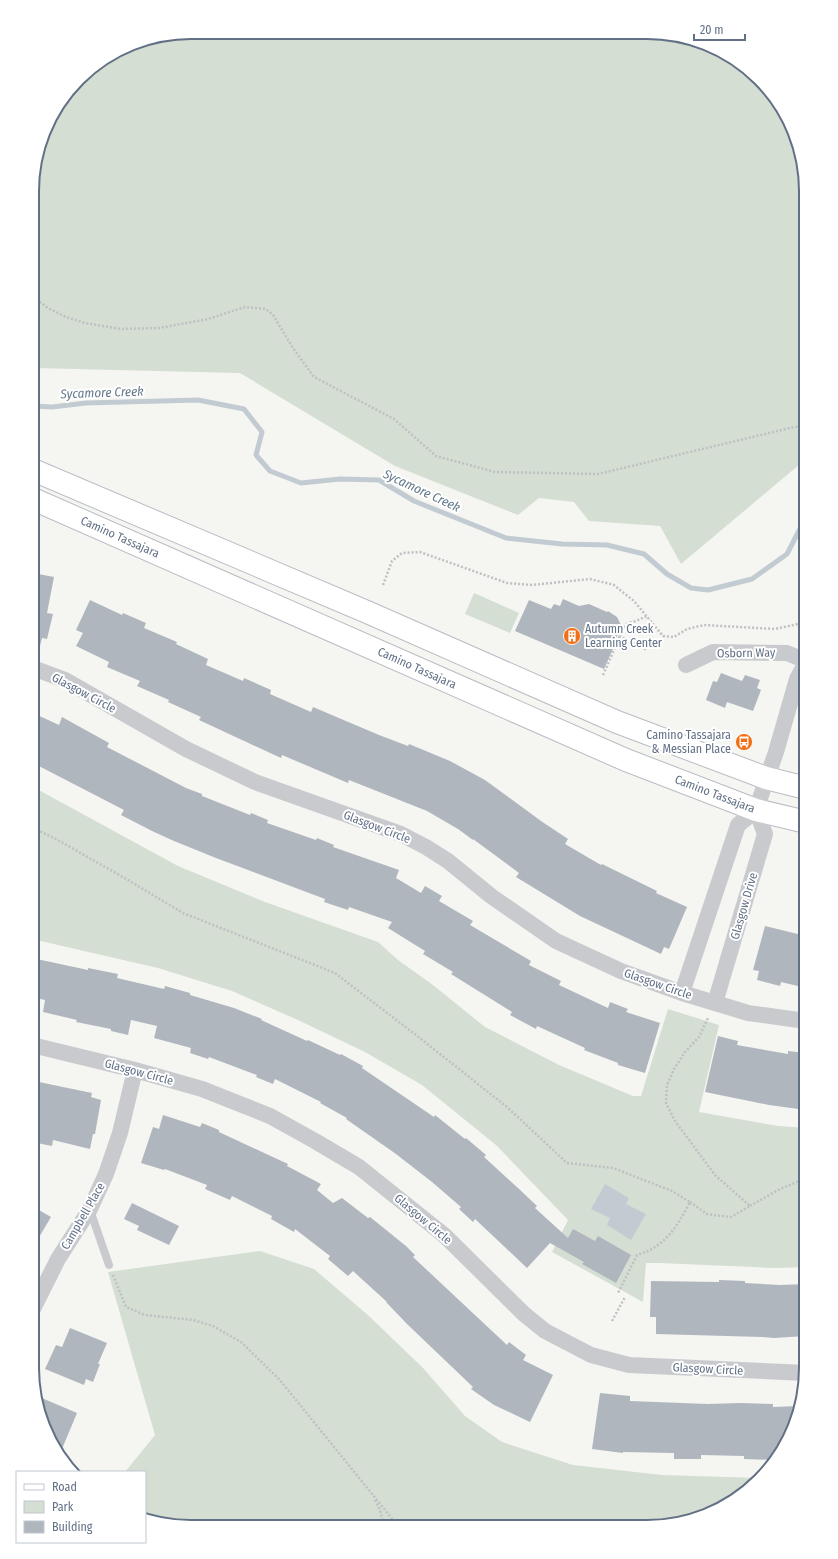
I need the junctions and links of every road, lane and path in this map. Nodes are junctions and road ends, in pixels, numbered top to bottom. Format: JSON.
{"nodes":[{"id":1,"x":39,"y":301,"type":"edge"},
{"id":2,"x":799,"y":426,"type":"edge"},
{"id":3,"x":39,"y":473,"type":"edge"},
{"id":4,"x":39,"y":502,"type":"edge"},
{"id":5,"x":383,"y":585,"type":"dead end"},
{"id":6,"x":647,"y":616,"type":"junction"},
{"id":7,"x":799,"y":624,"type":"edge"},
{"id":8,"x":619,"y":636,"type":"junction"},
{"id":9,"x":648,"y":650,"type":"dead end"},
{"id":10,"x":799,"y":658,"type":"edge"},
{"id":11,"x":686,"y":665,"type":"dead end"},
{"id":12,"x":39,"y":670,"type":"edge"},
{"id":13,"x":603,"y":675,"type":"dead end"},
{"id":14,"x":799,"y":675,"type":"edge"},
{"id":15,"x":766,"y":778,"type":"junction"},
{"id":16,"x":799,"y":786,"type":"edge"},
{"id":17,"x":756,"y":810,"type":"junction"},
{"id":18,"x":799,"y":820,"type":"edge"},
{"id":19,"x":39,"y":831,"type":"edge"},
{"id":20,"x":682,"y":993,"type":"junction"},
{"id":21,"x":716,"y":1003,"type":"junction"},
{"id":22,"x":799,"y":1020,"type":"edge"},
{"id":23,"x":39,"y":1047,"type":"edge"},
{"id":24,"x":135,"y":1070,"type":"junction"},
{"id":25,"x":799,"y":1181,"type":"edge"},
{"id":26,"x":690,"y":1202,"type":"junction"},
{"id":27,"x":750,"y":1206,"type":"junction"},
{"id":28,"x":90,"y":1209,"type":"junction"},
{"id":29,"x":110,"y":1265,"type":"joint"},
{"id":30,"x":618,"y":1293,"type":"dead end"},
{"id":31,"x":625,"y":1296,"type":"dead end"},
{"id":32,"x":39,"y":1297,"type":"edge"},
{"id":33,"x":612,"y":1321,"type":"dead end"},
{"id":34,"x":799,"y":1373,"type":"edge"},
{"id":35,"x":372,"y":1496,"type":"junction"},
{"id":36,"x":382,"y":1520,"type":"edge"},
{"id":37,"x":393,"y":1520,"type":"edge"}],
"edges":[{"from":1,"to":2,"type":"path"},
{"from":3,"to":15,"type":"main road"},
{"from":4,"to":17,"type":"main road","name":"Camino Tassajara"},
{"from":5,"to":6,"type":"path"},
{"from":6,"to":7,"type":"path"},
{"from":6,"to":8,"type":"path"},
{"from":8,"to":9,"type":"path"},
{"from":8,"to":13,"type":"path"},
{"from":10,"to":11,"type":"street","name":"Osborn Way"},
{"from":12,"to":20,"type":"street","name":"Glasgow Circle"},
{"from":14,"to":15,"type":"street"},
{"from":15,"to":16,"type":"main road"},
{"from":15,"to":17,"type":"street"},
{"from":17,"to":18,"type":"main road","name":"Camino Tassajara"},
{"from":17,"to":20,"type":"street"},
{"from":17,"to":21,"type":"street","name":"Glasgow Drive"},
{"from":19,"to":26,"type":"path"},
{"from":20,"to":21,"type":"street","name":"Glasgow Circle"},
{"from":21,"to":22,"type":"street","name":"Glasgow Circle"},
{"from":21,"to":27,"type":"path"},
{"from":23,"to":24,"type":"street","name":"Glasgow Circle"},
{"from":24,"to":28,"type":"street","name":"Campbell Place"},
{"from":24,"to":34,"type":"street","name":"Glasgow Circle"},
{"from":25,"to":27,"type":"path"},
{"from":26,"to":27,"type":"path"},
{"from":26,"to":30,"type":"path"},
{"from":28,"to":29,"type":"lane"},
{"from":28,"to":32,"type":"street","name":"Campbell Place"},
{"from":29,"to":35,"type":"path"},
{"from":31,"to":33,"type":"path"},
{"from":35,"to":36,"type":"path"},
{"from":35,"to":37,"type":"path"}]}
